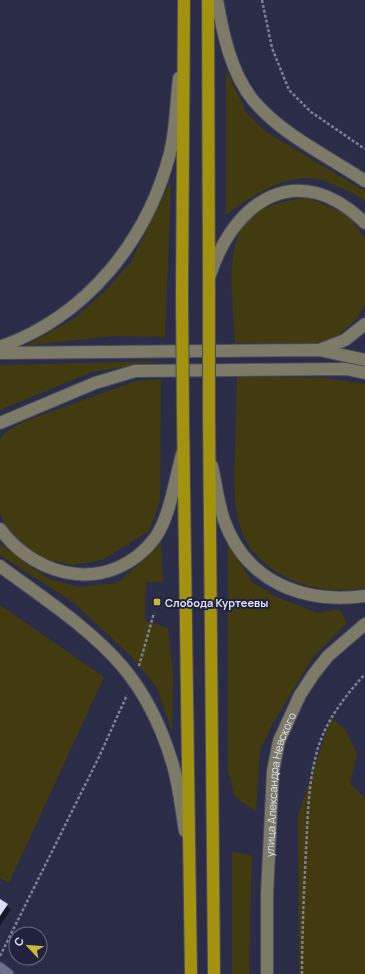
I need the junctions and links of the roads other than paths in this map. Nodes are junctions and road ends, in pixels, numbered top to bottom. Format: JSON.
{"nodes":[{"id":1,"x":184,"y":0,"type":"edge"},
{"id":2,"x":208,"y":0,"type":"edge"},
{"id":3,"x":217,"y":0,"type":"edge"},
{"id":4,"x":183,"y":45,"type":"junction"},
{"id":5,"x":365,"y":181,"type":"edge"},
{"id":6,"x":365,"y":223,"type":"edge"},
{"id":7,"x":209,"y":278,"type":"junction"},
{"id":8,"x":365,"y":324,"type":"edge"},
{"id":9,"x":0,"y":346,"type":"edge"},
{"id":10,"x":319,"y":350,"type":"junction"},
{"id":11,"x":0,"y":353,"type":"edge"},
{"id":12,"x":365,"y":360,"type":"edge"},
{"id":13,"x":365,"y":373,"type":"edge"},
{"id":14,"x":1,"y":424,"type":"edge"},
{"id":15,"x":209,"y":450,"type":"junction"},
{"id":16,"x":183,"y":451,"type":"junction"},
{"id":17,"x":0,"y":528,"type":"edge"},
{"id":18,"x":0,"y":566,"type":"edge"},
{"id":19,"x":365,"y":596,"type":"edge"},
{"id":20,"x":365,"y":624,"type":"edge"},
{"id":21,"x":189,"y":848,"type":"junction"},
{"id":22,"x":0,"y":967,"type":"edge"},
{"id":23,"x":10,"y":974,"type":"edge"},
{"id":24,"x":190,"y":974,"type":"edge"},
{"id":25,"x":214,"y":974,"type":"edge"},
{"id":26,"x":267,"y":974,"type":"edge"}],
"edges":[{"from":1,"to":4,"type":"highway"},
{"from":2,"to":7,"type":"highway"},
{"from":3,"to":5,"type":"street"},
{"from":4,"to":9,"type":"street"},
{"from":4,"to":16,"type":"highway","bridge":true},
{"from":6,"to":7,"type":"street"},
{"from":7,"to":15,"type":"highway","bridge":true},
{"from":8,"to":10,"type":"street"},
{"from":10,"to":11,"type":"street"},
{"from":10,"to":12,"type":"street"},
{"from":13,"to":14,"type":"street"},
{"from":15,"to":19,"type":"street"},
{"from":15,"to":25,"type":"highway"},
{"from":16,"to":17,"type":"street"},
{"from":16,"to":21,"type":"highway"},
{"from":18,"to":21,"type":"street"},
{"from":20,"to":26,"type":"street","name":"улица Александра Невского"},
{"from":21,"to":24,"type":"highway"},
{"from":22,"to":23,"type":"lane"}]}
